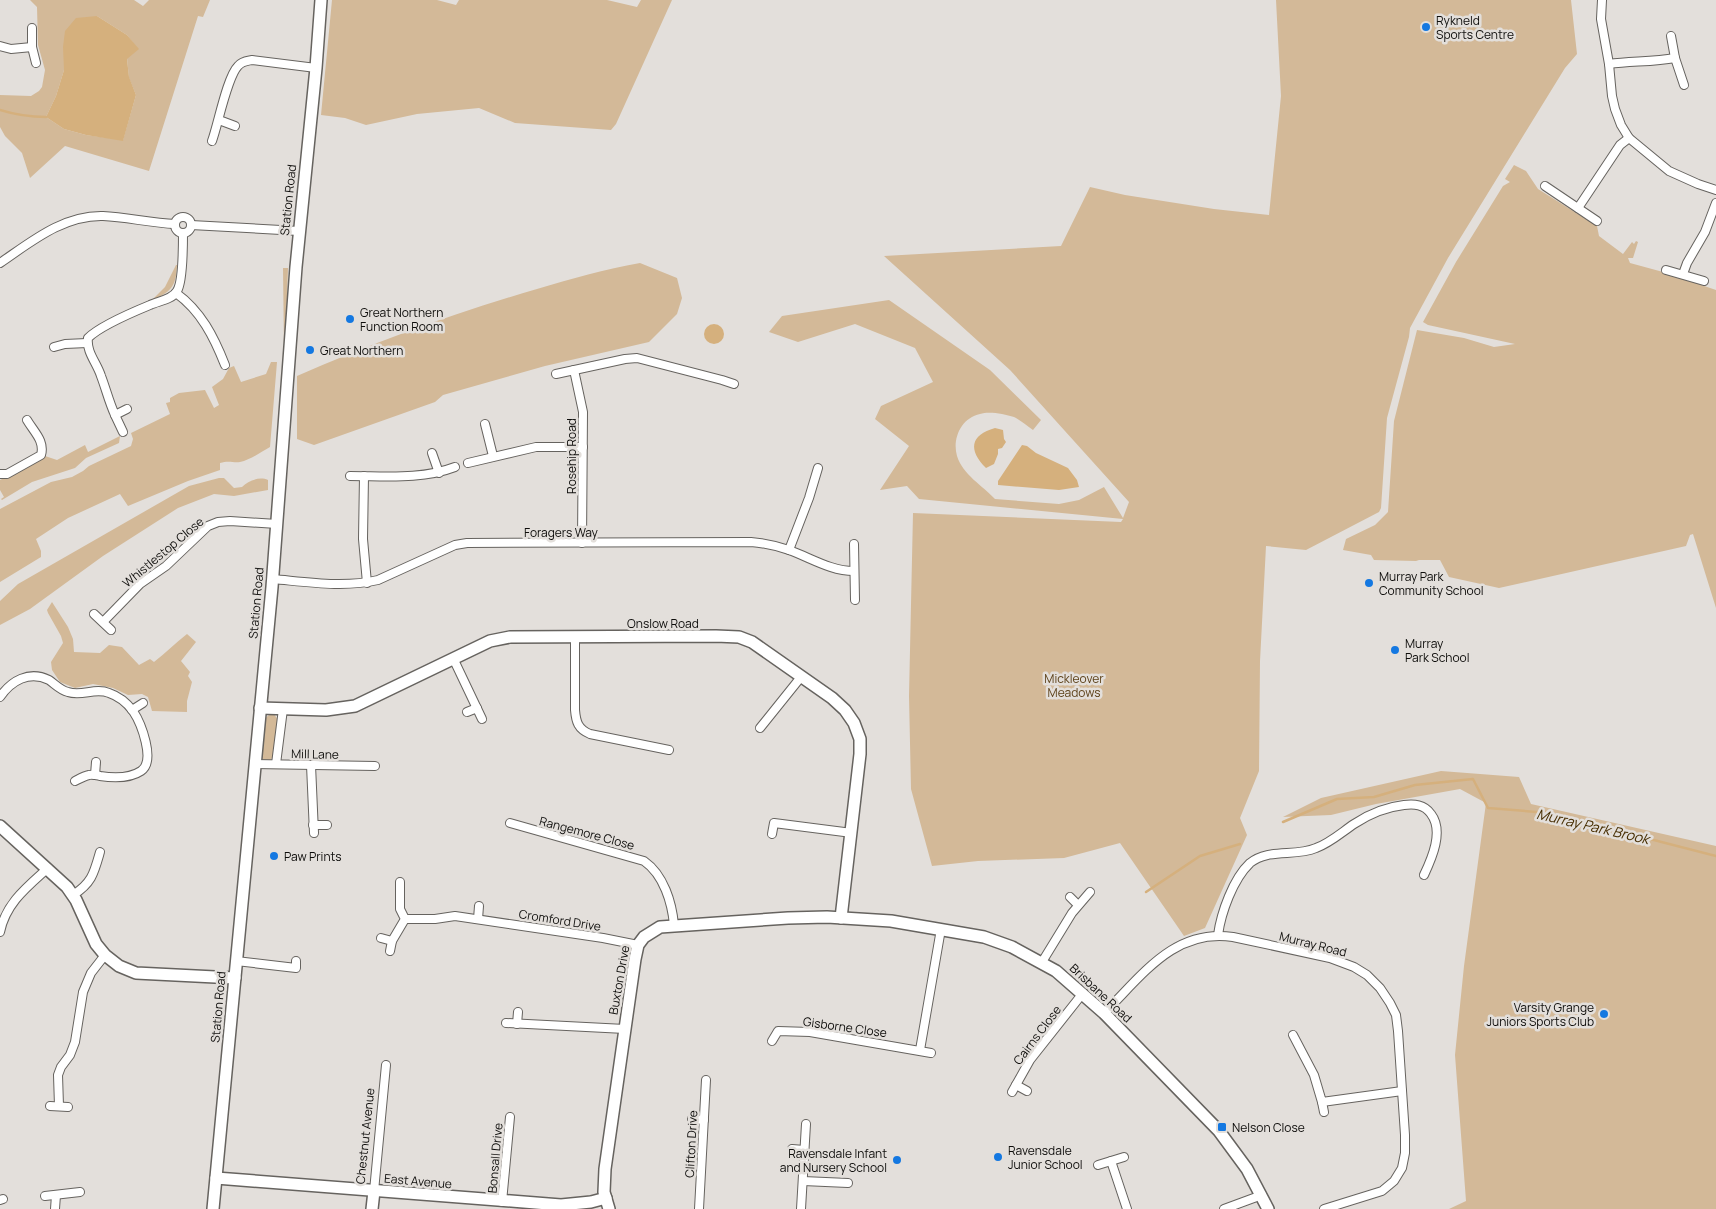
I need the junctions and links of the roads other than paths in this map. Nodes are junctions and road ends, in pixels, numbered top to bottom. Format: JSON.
{"nodes":[{"id":1,"x":321,"y":0,"type":"edge"},
{"id":2,"x":1602,"y":0,"type":"edge"},
{"id":3,"x":32,"y":28,"type":"dead end"},
{"id":4,"x":1671,"y":36,"type":"dead end"},
{"id":5,"x":0,"y":46,"type":"edge"},
{"id":6,"x":32,"y":47,"type":"junction"},
{"id":7,"x":1675,"y":58,"type":"junction"},
{"id":8,"x":36,"y":63,"type":"dead end"},
{"id":9,"x":1609,"y":64,"type":"junction"},
{"id":10,"x":316,"y":68,"type":"junction"},
{"id":11,"x":1684,"y":85,"type":"dead end"},
{"id":12,"x":219,"y":120,"type":"junction"},
{"id":13,"x":235,"y":126,"type":"dead end"},
{"id":14,"x":1629,"y":138,"type":"junction"},
{"id":15,"x":212,"y":141,"type":"dead end"},
{"id":16,"x":1545,"y":186,"type":"dead end"},
{"id":17,"x":1716,"y":190,"type":"edge"},
{"id":18,"x":1716,"y":203,"type":"edge"},
{"id":19,"x":1578,"y":208,"type":"junction"},
{"id":20,"x":1597,"y":221,"type":"dead end"},
{"id":21,"x":175,"y":224,"type":"junction"},
{"id":22,"x":191,"y":225,"type":"junction"},
{"id":23,"x":299,"y":231,"type":"junction"},
{"id":24,"x":182,"y":233,"type":"junction"},
{"id":25,"x":0,"y":263,"type":"edge"},
{"id":26,"x":1666,"y":270,"type":"dead end"},
{"id":27,"x":1683,"y":274,"type":"junction"},
{"id":28,"x":1704,"y":281,"type":"dead end"},
{"id":29,"x":176,"y":293,"type":"junction"},
{"id":30,"x":87,"y":343,"type":"junction"},
{"id":31,"x":54,"y":347,"type":"dead end"},
{"id":32,"x":225,"y":365,"type":"dead end"},
{"id":33,"x":574,"y":370,"type":"junction"},
{"id":34,"x":556,"y":374,"type":"dead end"},
{"id":35,"x":734,"y":384,"type":"dead end"},
{"id":36,"x":127,"y":409,"type":"dead end"},
{"id":37,"x":115,"y":415,"type":"junction"},
{"id":38,"x":27,"y":420,"type":"dead end"},
{"id":39,"x":485,"y":424,"type":"dead end"},
{"id":40,"x":123,"y":432,"type":"dead end"},
{"id":41,"x":583,"y":447,"type":"junction"},
{"id":42,"x":432,"y":453,"type":"dead end"},
{"id":43,"x":493,"y":456,"type":"junction"},
{"id":44,"x":468,"y":463,"type":"dead end"},
{"id":45,"x":455,"y":467,"type":"dead end"},
{"id":46,"x":818,"y":468,"type":"dead end"},
{"id":47,"x":439,"y":473,"type":"junction"},
{"id":48,"x":0,"y":474,"type":"edge"},
{"id":49,"x":350,"y":476,"type":"dead end"},
{"id":50,"x":364,"y":476,"type":"junction"},
{"id":51,"x":277,"y":524,"type":"junction"},
{"id":52,"x":582,"y":543,"type":"junction"},
{"id":53,"x":854,"y":544,"type":"dead end"},
{"id":54,"x":789,"y":550,"type":"junction"},
{"id":55,"x":854,"y":571,"type":"junction"},
{"id":56,"x":272,"y":579,"type":"junction"},
{"id":57,"x":367,"y":583,"type":"junction"},
{"id":58,"x":855,"y":600,"type":"dead end"},
{"id":59,"x":94,"y":614,"type":"dead end"},
{"id":60,"x":103,"y":622,"type":"junction"},
{"id":61,"x":111,"y":630,"type":"dead end"},
{"id":62,"x":576,"y":637,"type":"junction"},
{"id":63,"x":453,"y":658,"type":"junction"},
{"id":64,"x":801,"y":677,"type":"junction"},
{"id":65,"x":0,"y":697,"type":"edge"},
{"id":66,"x":143,"y":703,"type":"dead end"},
{"id":67,"x":260,"y":708,"type":"junction"},
{"id":68,"x":476,"y":708,"type":"junction"},
{"id":69,"x":132,"y":710,"type":"junction"},
{"id":70,"x":283,"y":710,"type":"junction"},
{"id":71,"x":467,"y":712,"type":"dead end"},
{"id":72,"x":759,"y":715,"type":"dead end"},
{"id":73,"x":482,"y":719,"type":"dead end"},
{"id":74,"x":766,"y":720,"type":"junction"},
{"id":75,"x":760,"y":728,"type":"dead end"},
{"id":76,"x":658,"y":738,"type":"dead end"},
{"id":77,"x":656,"y":747,"type":"junction"},
{"id":78,"x":669,"y":750,"type":"dead end"},
{"id":79,"x":96,"y":762,"type":"dead end"},
{"id":80,"x":254,"y":764,"type":"junction"},
{"id":81,"x":276,"y":764,"type":"junction"},
{"id":82,"x":311,"y":765,"type":"junction"},
{"id":83,"x":375,"y":766,"type":"dead end"},
{"id":84,"x":95,"y":775,"type":"junction"},
{"id":85,"x":75,"y":781,"type":"dead end"},
{"id":86,"x":510,"y":823,"type":"dead end"},
{"id":87,"x":326,"y":825,"type":"dead end"},
{"id":88,"x":0,"y":826,"type":"edge"},
{"id":89,"x":852,"y":833,"type":"junction"},
{"id":90,"x":772,"y":834,"type":"dead end"},
{"id":91,"x":100,"y":852,"type":"dead end"},
{"id":92,"x":48,"y":868,"type":"junction"},
{"id":93,"x":1424,"y":875,"type":"dead end"},
{"id":94,"x":400,"y":882,"type":"dead end"},
{"id":95,"x":1090,"y":892,"type":"dead end"},
{"id":96,"x":73,"y":895,"type":"junction"},
{"id":97,"x":1070,"y":897,"type":"dead end"},
{"id":98,"x":1078,"y":905,"type":"junction"},
{"id":99,"x":479,"y":906,"type":"dead end"},
{"id":100,"x":841,"y":918,"type":"junction"},
{"id":101,"x":405,"y":919,"type":"junction"},
{"id":102,"x":478,"y":919,"type":"junction"},
{"id":103,"x":674,"y":925,"type":"junction"},
{"id":104,"x":941,"y":929,"type":"junction"},
{"id":105,"x":0,"y":932,"type":"edge"},
{"id":106,"x":1218,"y":935,"type":"junction"},
{"id":107,"x":381,"y":938,"type":"dead end"},
{"id":108,"x":392,"y":941,"type":"junction"},
{"id":109,"x":638,"y":945,"type":"junction"},
{"id":110,"x":390,"y":951,"type":"dead end"},
{"id":111,"x":105,"y":955,"type":"junction"},
{"id":112,"x":236,"y":961,"type":"junction"},
{"id":113,"x":296,"y":962,"type":"dead end"},
{"id":114,"x":1042,"y":962,"type":"junction"},
{"id":115,"x":234,"y":978,"type":"junction"},
{"id":116,"x":1084,"y":993,"type":"junction"},
{"id":117,"x":518,"y":1012,"type":"dead end"},
{"id":118,"x":1104,"y":1013,"type":"junction"},
{"id":119,"x":506,"y":1023,"type":"dead end"},
{"id":120,"x":517,"y":1024,"type":"junction"},
{"id":121,"x":625,"y":1029,"type":"junction"},
{"id":122,"x":1293,"y":1035,"type":"dead end"},
{"id":123,"x":772,"y":1041,"type":"dead end"},
{"id":124,"x":920,"y":1050,"type":"junction"},
{"id":125,"x":931,"y":1053,"type":"dead end"},
{"id":126,"x":386,"y":1065,"type":"dead end"},
{"id":127,"x":706,"y":1080,"type":"dead end"},
{"id":128,"x":1016,"y":1084,"type":"junction"},
{"id":129,"x":1027,"y":1090,"type":"dead end"},
{"id":130,"x":1402,"y":1090,"type":"junction"},
{"id":131,"x":1012,"y":1092,"type":"dead end"},
{"id":132,"x":1322,"y":1102,"type":"junction"},
{"id":133,"x":50,"y":1106,"type":"dead end"},
{"id":134,"x":59,"y":1106,"type":"junction"},
{"id":135,"x":68,"y":1107,"type":"dead end"},
{"id":136,"x":1324,"y":1112,"type":"dead end"},
{"id":137,"x":510,"y":1117,"type":"dead end"},
{"id":138,"x":692,"y":1119,"type":"dead end"},
{"id":139,"x":704,"y":1120,"type":"junction"},
{"id":140,"x":806,"y":1124,"type":"dead end"},
{"id":141,"x":792,"y":1150,"type":"dead end"},
{"id":142,"x":804,"y":1150,"type":"junction"},
{"id":143,"x":1124,"y":1157,"type":"dead end"},
{"id":144,"x":1112,"y":1160,"type":"junction"},
{"id":145,"x":1098,"y":1165,"type":"dead end"},
{"id":146,"x":216,"y":1178,"type":"junction"},
{"id":147,"x":804,"y":1181,"type":"junction"},
{"id":148,"x":848,"y":1183,"type":"dead end"},
{"id":149,"x":374,"y":1191,"type":"junction"},
{"id":150,"x":80,"y":1192,"type":"dead end"},
{"id":151,"x":56,"y":1195,"type":"junction"},
{"id":152,"x":1262,"y":1195,"type":"junction"},
{"id":153,"x":45,"y":1196,"type":"dead end"},
{"id":154,"x":502,"y":1202,"type":"junction"},
{"id":155,"x":607,"y":1204,"type":"edge"},
{"id":156,"x":55,"y":1209,"type":"edge"},
{"id":157,"x":213,"y":1209,"type":"edge"},
{"id":158,"x":372,"y":1209,"type":"edge"},
{"id":159,"x":699,"y":1209,"type":"edge"},
{"id":160,"x":801,"y":1209,"type":"edge"},
{"id":161,"x":1127,"y":1209,"type":"edge"},
{"id":162,"x":1224,"y":1209,"type":"edge"},
{"id":163,"x":1268,"y":1209,"type":"edge"},
{"id":164,"x":1324,"y":1209,"type":"edge"}],
"edges":[{"from":1,"to":10,"type":"street","name":"Station Road"},
{"from":2,"to":9,"type":"street"},
{"from":3,"to":6,"type":"street"},
{"from":4,"to":7,"type":"street"},
{"from":5,"to":6,"type":"street"},
{"from":6,"to":8,"type":"street"},
{"from":7,"to":9,"type":"street"},
{"from":7,"to":11,"type":"street"},
{"from":9,"to":14,"type":"street"},
{"from":10,"to":12,"type":"street"},
{"from":10,"to":23,"type":"street","name":"Station Road"},
{"from":12,"to":13,"type":"street"},
{"from":12,"to":15,"type":"street"},
{"from":14,"to":17,"type":"street"},
{"from":14,"to":19,"type":"street"},
{"from":16,"to":19,"type":"street"},
{"from":18,"to":27,"type":"street"},
{"from":19,"to":20,"type":"street"},
{"from":21,"to":22,"type":"street"},
{"from":21,"to":24,"type":"street"},
{"from":21,"to":25,"type":"street"},
{"from":22,"to":23,"type":"street"},
{"from":22,"to":24,"type":"street"},
{"from":23,"to":51,"type":"street","name":"Station Road"},
{"from":24,"to":29,"type":"street"},
{"from":26,"to":27,"type":"street"},
{"from":27,"to":28,"type":"street"},
{"from":29,"to":30,"type":"street"},
{"from":29,"to":32,"type":"street"},
{"from":30,"to":31,"type":"street"},
{"from":30,"to":37,"type":"street"},
{"from":33,"to":34,"type":"street"},
{"from":33,"to":35,"type":"street"},
{"from":33,"to":41,"type":"street","name":"Rosehip Road"},
{"from":36,"to":37,"type":"street"},
{"from":37,"to":40,"type":"street"},
{"from":38,"to":48,"type":"street"},
{"from":39,"to":43,"type":"street"},
{"from":41,"to":43,"type":"street"},
{"from":41,"to":52,"type":"street","name":"Rosehip Road"},
{"from":42,"to":47,"type":"street"},
{"from":43,"to":44,"type":"street"},
{"from":45,"to":47,"type":"street"},
{"from":46,"to":54,"type":"street"},
{"from":47,"to":50,"type":"street"},
{"from":49,"to":50,"type":"street"},
{"from":50,"to":57,"type":"street"},
{"from":51,"to":56,"type":"street","name":"Station Road"},
{"from":51,"to":60,"type":"street","name":"Whistlestop Close"},
{"from":52,"to":54,"type":"street","name":"Foragers Way"},
{"from":52,"to":57,"type":"street","name":"Foragers Way"},
{"from":53,"to":55,"type":"street"},
{"from":54,"to":55,"type":"street","name":"Foragers Way"},
{"from":55,"to":58,"type":"street"},
{"from":56,"to":57,"type":"street","name":"Foragers Way"},
{"from":56,"to":67,"type":"street","name":"Station Road"},
{"from":59,"to":60,"type":"street"},
{"from":60,"to":61,"type":"street"},
{"from":62,"to":63,"type":"street","name":"Onslow Road"},
{"from":62,"to":64,"type":"street","name":"Onslow Road"},
{"from":62,"to":77,"type":"street"},
{"from":63,"to":68,"type":"street"},
{"from":63,"to":70,"type":"street","name":"Onslow Road"},
{"from":64,"to":74,"type":"street"},
{"from":64,"to":89,"type":"street","name":"Onslow Road"},
{"from":65,"to":69,"type":"street"},
{"from":66,"to":69,"type":"street"},
{"from":67,"to":70,"type":"street","name":"Onslow Road"},
{"from":67,"to":80,"type":"street","name":"Station Road"},
{"from":68,"to":71,"type":"street"},
{"from":68,"to":73,"type":"street"},
{"from":69,"to":84,"type":"street"},
{"from":70,"to":81,"type":"street"},
{"from":72,"to":74,"type":"street"},
{"from":74,"to":75,"type":"street"},
{"from":76,"to":77,"type":"street"},
{"from":77,"to":78,"type":"street"},
{"from":79,"to":84,"type":"street"},
{"from":80,"to":81,"type":"street","name":"Mill Lane"},
{"from":80,"to":112,"type":"street","name":"Station Road"},
{"from":81,"to":82,"type":"street","name":"Mill Lane"},
{"from":82,"to":83,"type":"street","name":"Mill Lane"},
{"from":82,"to":87,"type":"street"},
{"from":84,"to":85,"type":"street"},
{"from":86,"to":103,"type":"street","name":"Rangemore Close"},
{"from":88,"to":92,"type":"street"},
{"from":89,"to":90,"type":"street"},
{"from":89,"to":100,"type":"street","name":"Onslow Road"},
{"from":91,"to":96,"type":"street"},
{"from":92,"to":96,"type":"street"},
{"from":92,"to":105,"type":"street"},
{"from":93,"to":106,"type":"street"},
{"from":94,"to":101,"type":"street"},
{"from":95,"to":98,"type":"street"},
{"from":96,"to":111,"type":"street"},
{"from":97,"to":98,"type":"street"},
{"from":98,"to":114,"type":"street"},
{"from":99,"to":102,"type":"street"},
{"from":100,"to":103,"type":"street","name":"Buxton Drive"},
{"from":100,"to":104,"type":"street","name":"Brisbane Road"},
{"from":101,"to":102,"type":"street","name":"Cromford Drive"},
{"from":101,"to":108,"type":"street"},
{"from":102,"to":109,"type":"street","name":"Cromford Drive"},
{"from":103,"to":109,"type":"street","name":"Buxton Drive"},
{"from":104,"to":114,"type":"street","name":"Brisbane Road"},
{"from":104,"to":124,"type":"street"},
{"from":106,"to":118,"type":"street","name":"Murray Road"},
{"from":106,"to":130,"type":"street","name":"Murray Road"},
{"from":107,"to":108,"type":"street"},
{"from":108,"to":110,"type":"street"},
{"from":109,"to":121,"type":"street","name":"Buxton Drive"},
{"from":111,"to":115,"type":"street"},
{"from":111,"to":134,"type":"street"},
{"from":112,"to":113,"type":"street"},
{"from":112,"to":115,"type":"street","name":"Station Road"},
{"from":114,"to":116,"type":"street","name":"Brisbane Road"},
{"from":115,"to":146,"type":"street","name":"Station Road"},
{"from":116,"to":118,"type":"street","name":"Brisbane Road"},
{"from":116,"to":128,"type":"street","name":"Cairns Close"},
{"from":117,"to":120,"type":"street"},
{"from":118,"to":152,"type":"street","name":"Brisbane Road"},
{"from":119,"to":120,"type":"street"},
{"from":120,"to":121,"type":"street"},
{"from":121,"to":155,"type":"street","name":"Buxton Drive"},
{"from":122,"to":132,"type":"street"},
{"from":123,"to":124,"type":"street","name":"Gisborne Close"},
{"from":124,"to":125,"type":"street","name":"Gisborne Close"},
{"from":126,"to":149,"type":"street","name":"Chestnut Avenue"},
{"from":127,"to":139,"type":"street","name":"Clifton Drive"},
{"from":128,"to":129,"type":"street"},
{"from":128,"to":131,"type":"street","name":"Cairns Close"},
{"from":130,"to":132,"type":"street"},
{"from":130,"to":164,"type":"street","name":"Murray Road"},
{"from":132,"to":136,"type":"street"},
{"from":133,"to":134,"type":"street"},
{"from":134,"to":135,"type":"street"},
{"from":137,"to":154,"type":"street","name":"Bonsall Drive"},
{"from":138,"to":139,"type":"street"},
{"from":139,"to":159,"type":"street","name":"Clifton Drive"},
{"from":140,"to":142,"type":"street"},
{"from":141,"to":142,"type":"street"},
{"from":142,"to":147,"type":"street"},
{"from":143,"to":144,"type":"street"},
{"from":144,"to":145,"type":"street"},
{"from":144,"to":161,"type":"street"},
{"from":146,"to":149,"type":"street","name":"East Avenue"},
{"from":146,"to":157,"type":"street","name":"Station Road"},
{"from":147,"to":148,"type":"street"},
{"from":147,"to":160,"type":"street"},
{"from":149,"to":154,"type":"street","name":"East Avenue"},
{"from":149,"to":158,"type":"street","name":"Chestnut Avenue"},
{"from":150,"to":151,"type":"street"},
{"from":151,"to":153,"type":"street"},
{"from":151,"to":156,"type":"street"},
{"from":152,"to":162,"type":"street"},
{"from":152,"to":163,"type":"street","name":"Brisbane Road"},
{"from":154,"to":155,"type":"street","name":"East Avenue"}]}
